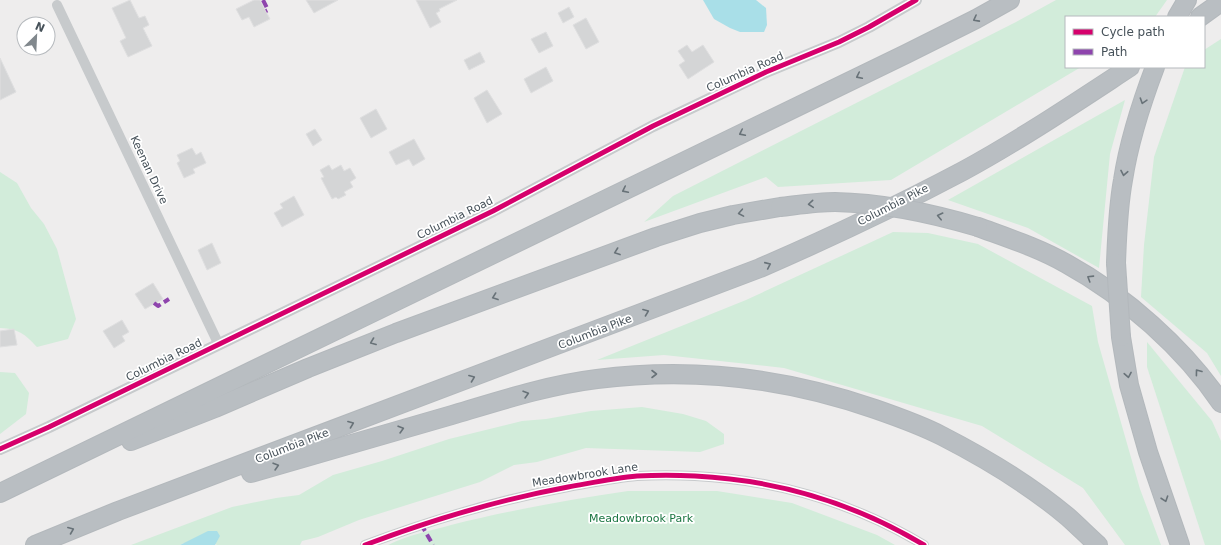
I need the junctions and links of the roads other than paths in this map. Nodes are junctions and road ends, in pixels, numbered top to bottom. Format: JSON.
{"nodes":[{"id":1,"x":916,"y":0,"type":"edge"},
{"id":2,"x":1010,"y":0,"type":"edge"},
{"id":3,"x":1187,"y":0,"type":"edge"},
{"id":4,"x":1221,"y":2,"type":"edge"},
{"id":5,"x":57,"y":5,"type":"dead end"},
{"id":6,"x":1178,"y":16,"type":"edge"},
{"id":7,"x":1201,"y":16,"type":"edge"},
{"id":8,"x":1128,"y":68,"type":"edge"},
{"id":9,"x":1155,"y":68,"type":"edge"},
{"id":10,"x":219,"y":345,"type":"junction"},
{"id":11,"x":1221,"y":403,"type":"edge"},
{"id":12,"x":0,"y":449,"type":"edge"},
{"id":13,"x":0,"y":493,"type":"edge"},
{"id":14,"x":118,"y":511,"type":"junction"},
{"id":15,"x":35,"y":545,"type":"edge"},
{"id":16,"x":365,"y":545,"type":"edge"},
{"id":17,"x":924,"y":545,"type":"edge"},
{"id":18,"x":1098,"y":545,"type":"edge"},
{"id":19,"x":1180,"y":545,"type":"edge"}],
"edges":[{"from":1,"to":10,"type":"street","name":"Columbia Road"},
{"from":2,"to":13,"type":"highway","one_way":true},
{"from":3,"to":6,"type":"highway"},
{"from":4,"to":7,"type":"highway"},
{"from":5,"to":10,"type":"street","name":"Keenan Drive"},
{"from":14,"to":8,"type":"highway","name":"Columbia Pike","one_way":true},
{"from":9,"to":19,"type":"highway","one_way":true,"bridge":true},
{"from":10,"to":12,"type":"street","name":"Columbia Road"},
{"from":11,"to":13,"type":"highway","one_way":true,"bridge":true},
{"from":15,"to":14,"type":"highway","name":"Columbia Pike","one_way":true},
{"from":14,"to":18,"type":"highway","one_way":true},
{"from":16,"to":17,"type":"street","name":"Meadowbrook Lane"}]}
